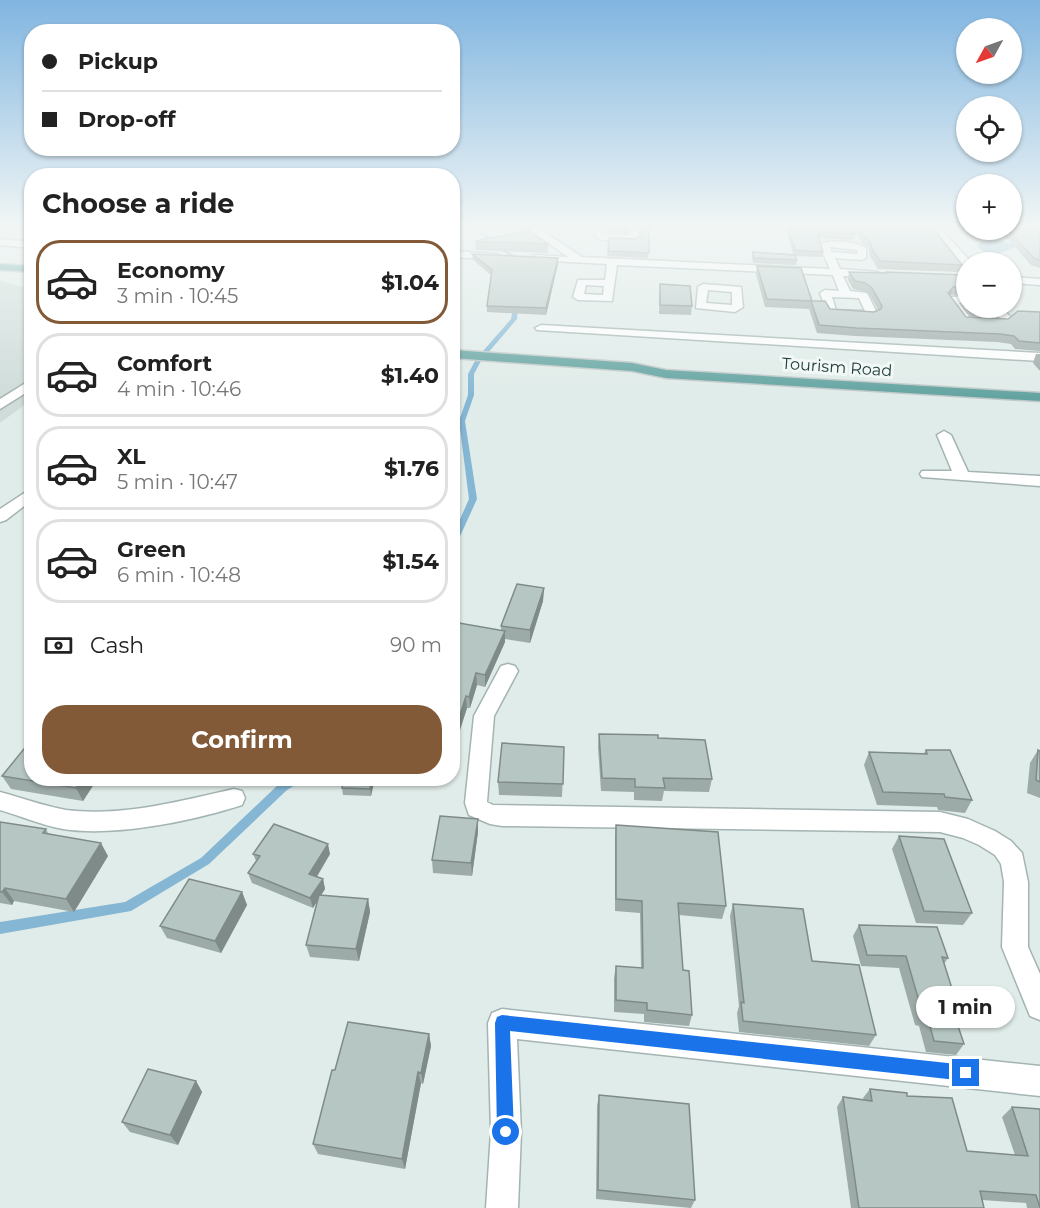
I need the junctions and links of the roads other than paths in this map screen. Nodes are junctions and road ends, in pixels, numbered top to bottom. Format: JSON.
{"nodes":[{"id":1,"x":581,"y":284,"type":"edge"},
{"id":2,"x":609,"y":284,"type":"edge"},
{"id":3,"x":842,"y":284,"type":"edge"},
{"id":4,"x":845,"y":293,"type":"dead end"},
{"id":5,"x":965,"y":318,"type":"edge"},
{"id":6,"x":1005,"y":318,"type":"edge"},
{"id":7,"x":541,"y":328,"type":"dead end"},
{"id":8,"x":460,"y":354,"type":"edge"},
{"id":9,"x":1040,"y":357,"type":"edge"},
{"id":10,"x":632,"y":367,"type":"junction"},
{"id":11,"x":1040,"y":385,"type":"edge"},
{"id":12,"x":24,"y":388,"type":"edge"},
{"id":13,"x":1040,"y":397,"type":"edge"},
{"id":14,"x":0,"y":405,"type":"edge"},
{"id":15,"x":944,"y":435,"type":"dead end"},
{"id":16,"x":927,"y":474,"type":"dead end"},
{"id":17,"x":962,"y":476,"type":"junction"},
{"id":18,"x":1040,"y":481,"type":"edge"},
{"id":19,"x":24,"y":498,"type":"edge"},
{"id":20,"x":0,"y":517,"type":"edge"},
{"id":21,"x":508,"y":671,"type":"dead end"},
{"id":22,"x":234,"y":798,"type":"dead end"},
{"id":23,"x":0,"y":801,"type":"edge"},
{"id":24,"x":1040,"y":1006,"type":"edge"},
{"id":25,"x":1040,"y":1081,"type":"edge"},
{"id":26,"x":502,"y":1208,"type":"edge"}],
"edges":[{"from":1,"to":2,"type":"street"},
{"from":3,"to":4,"type":"street"},
{"from":5,"to":6,"type":"street"},
{"from":7,"to":9,"type":"street"},
{"from":8,"to":10,"type":"main road","name":"Tourism Road"},
{"from":10,"to":11,"type":"main road","name":"Tourism Road"},
{"from":10,"to":13,"type":"main road","name":"Tourism Road"},
{"from":12,"to":14,"type":"street"},
{"from":15,"to":17,"type":"street"},
{"from":16,"to":17,"type":"street"},
{"from":17,"to":18,"type":"street"},
{"from":19,"to":20,"type":"street"},
{"from":21,"to":24,"type":"street"},
{"from":22,"to":23,"type":"street"},
{"from":25,"to":26,"type":"street"}]}
